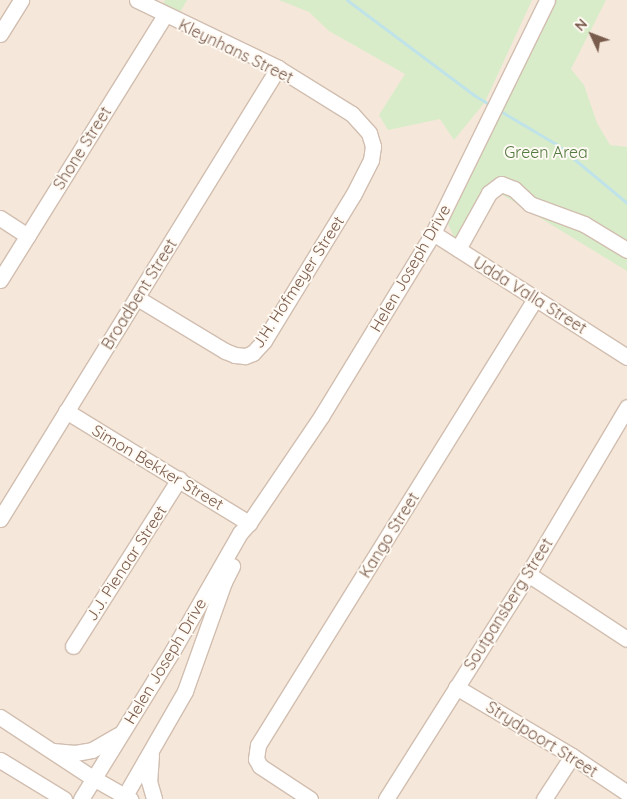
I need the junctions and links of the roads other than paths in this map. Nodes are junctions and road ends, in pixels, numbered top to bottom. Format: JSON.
{"nodes":[{"id":1,"x":21,"y":0,"type":"edge"},
{"id":2,"x":137,"y":0,"type":"edge"},
{"id":3,"x":547,"y":0,"type":"edge"},
{"id":4,"x":164,"y":15,"type":"junction"},
{"id":5,"x":0,"y":34,"type":"edge"},
{"id":6,"x":278,"y":68,"type":"junction"},
{"id":7,"x":374,"y":146,"type":"joint"},
{"id":8,"x":0,"y":218,"type":"edge"},
{"id":9,"x":432,"y":233,"type":"junction"},
{"id":10,"x":28,"y":236,"type":"junction"},
{"id":11,"x":458,"y":250,"type":"junction"},
{"id":12,"x":627,"y":250,"type":"edge"},
{"id":13,"x":0,"y":280,"type":"edge"},
{"id":14,"x":137,"y":298,"type":"junction"},
{"id":15,"x":535,"y":299,"type":"junction"},
{"id":16,"x":627,"y":357,"type":"edge"},
{"id":17,"x":627,"y":407,"type":"edge"},
{"id":18,"x":66,"y":411,"type":"junction"},
{"id":19,"x":179,"y":479,"type":"junction"},
{"id":20,"x":0,"y":519,"type":"edge"},
{"id":21,"x":250,"y":524,"type":"junction"},
{"id":22,"x":528,"y":574,"type":"junction"},
{"id":23,"x":627,"y":639,"type":"edge"},
{"id":24,"x":73,"y":646,"type":"dead end"},
{"id":25,"x":456,"y":687,"type":"junction"},
{"id":26,"x":0,"y":717,"type":"edge"},
{"id":27,"x":124,"y":731,"type":"junction"},
{"id":28,"x":154,"y":747,"type":"junction"},
{"id":29,"x":49,"y":750,"type":"junction"},
{"id":30,"x":572,"y":756,"type":"junction"},
{"id":31,"x":0,"y":760,"type":"edge"},
{"id":32,"x":93,"y":778,"type":"junction"},
{"id":33,"x":40,"y":785,"type":"junction"},
{"id":34,"x":627,"y":794,"type":"edge"},
{"id":35,"x":126,"y":798,"type":"edge"},
{"id":36,"x":48,"y":799,"type":"edge"},
{"id":37,"x":64,"y":799,"type":"edge"},
{"id":38,"x":81,"y":799,"type":"edge"},
{"id":39,"x":154,"y":799,"type":"edge"},
{"id":40,"x":310,"y":799,"type":"edge"},
{"id":41,"x":386,"y":799,"type":"edge"},
{"id":42,"x":544,"y":799,"type":"edge"}],
"edges":[{"from":1,"to":5,"type":"street"},
{"from":2,"to":4,"type":"street","name":"Kleynhans Street"},
{"from":3,"to":9,"type":"street","name":"Helen Joseph Drive"},
{"from":4,"to":6,"type":"street","name":"Kleynhans Street"},
{"from":4,"to":10,"type":"street","name":"Shone Street"},
{"from":6,"to":7,"type":"street","name":"Kleynhans Street"},
{"from":6,"to":14,"type":"street","name":"Broadbent Street"},
{"from":7,"to":14,"type":"street","name":"J.H. Hofmeyer Street"},
{"from":8,"to":10,"type":"street"},
{"from":9,"to":11,"type":"street","name":"Udda Valla Street"},
{"from":9,"to":21,"type":"street","name":"Helen Joseph Drive"},
{"from":10,"to":13,"type":"street","name":"Shone Street"},
{"from":11,"to":12,"type":"street"},
{"from":11,"to":15,"type":"street","name":"Udda Valla Street"},
{"from":14,"to":18,"type":"street","name":"Broadbent Street"},
{"from":15,"to":16,"type":"street","name":"Udda Valla Street"},
{"from":15,"to":40,"type":"street","name":"Kango Street"},
{"from":17,"to":22,"type":"street","name":"Soutpansberg Street"},
{"from":18,"to":19,"type":"street","name":"Simon Bekker Street"},
{"from":18,"to":20,"type":"street","name":"Broadbent Street"},
{"from":19,"to":21,"type":"street","name":"Simon Bekker Street"},
{"from":19,"to":24,"type":"street","name":"J.J. Pienaar Street"},
{"from":21,"to":27,"type":"street","name":"Helen Joseph Drive"},
{"from":21,"to":28,"type":"street","name":"Helen Joseph Drive"},
{"from":22,"to":23,"type":"street"},
{"from":22,"to":25,"type":"street","name":"Soutpansberg Street"},
{"from":25,"to":30,"type":"street","name":"Strydpoort Street"},
{"from":25,"to":41,"type":"street","name":"Soutpansberg Street"},
{"from":26,"to":29,"type":"street"},
{"from":27,"to":29,"type":"street"},
{"from":27,"to":32,"type":"street","name":"Helen Joseph Drive"},
{"from":28,"to":35,"type":"street","name":"Helen Joseph Drive"},
{"from":28,"to":39,"type":"street"},
{"from":29,"to":32,"type":"street"},
{"from":30,"to":34,"type":"street","name":"Strydpoort Street"},
{"from":30,"to":42,"type":"street"},
{"from":31,"to":33,"type":"street"},
{"from":32,"to":35,"type":"street"},
{"from":32,"to":38,"type":"street","name":"Helen Joseph Drive"},
{"from":33,"to":36,"type":"street"},
{"from":33,"to":37,"type":"street"}]}
